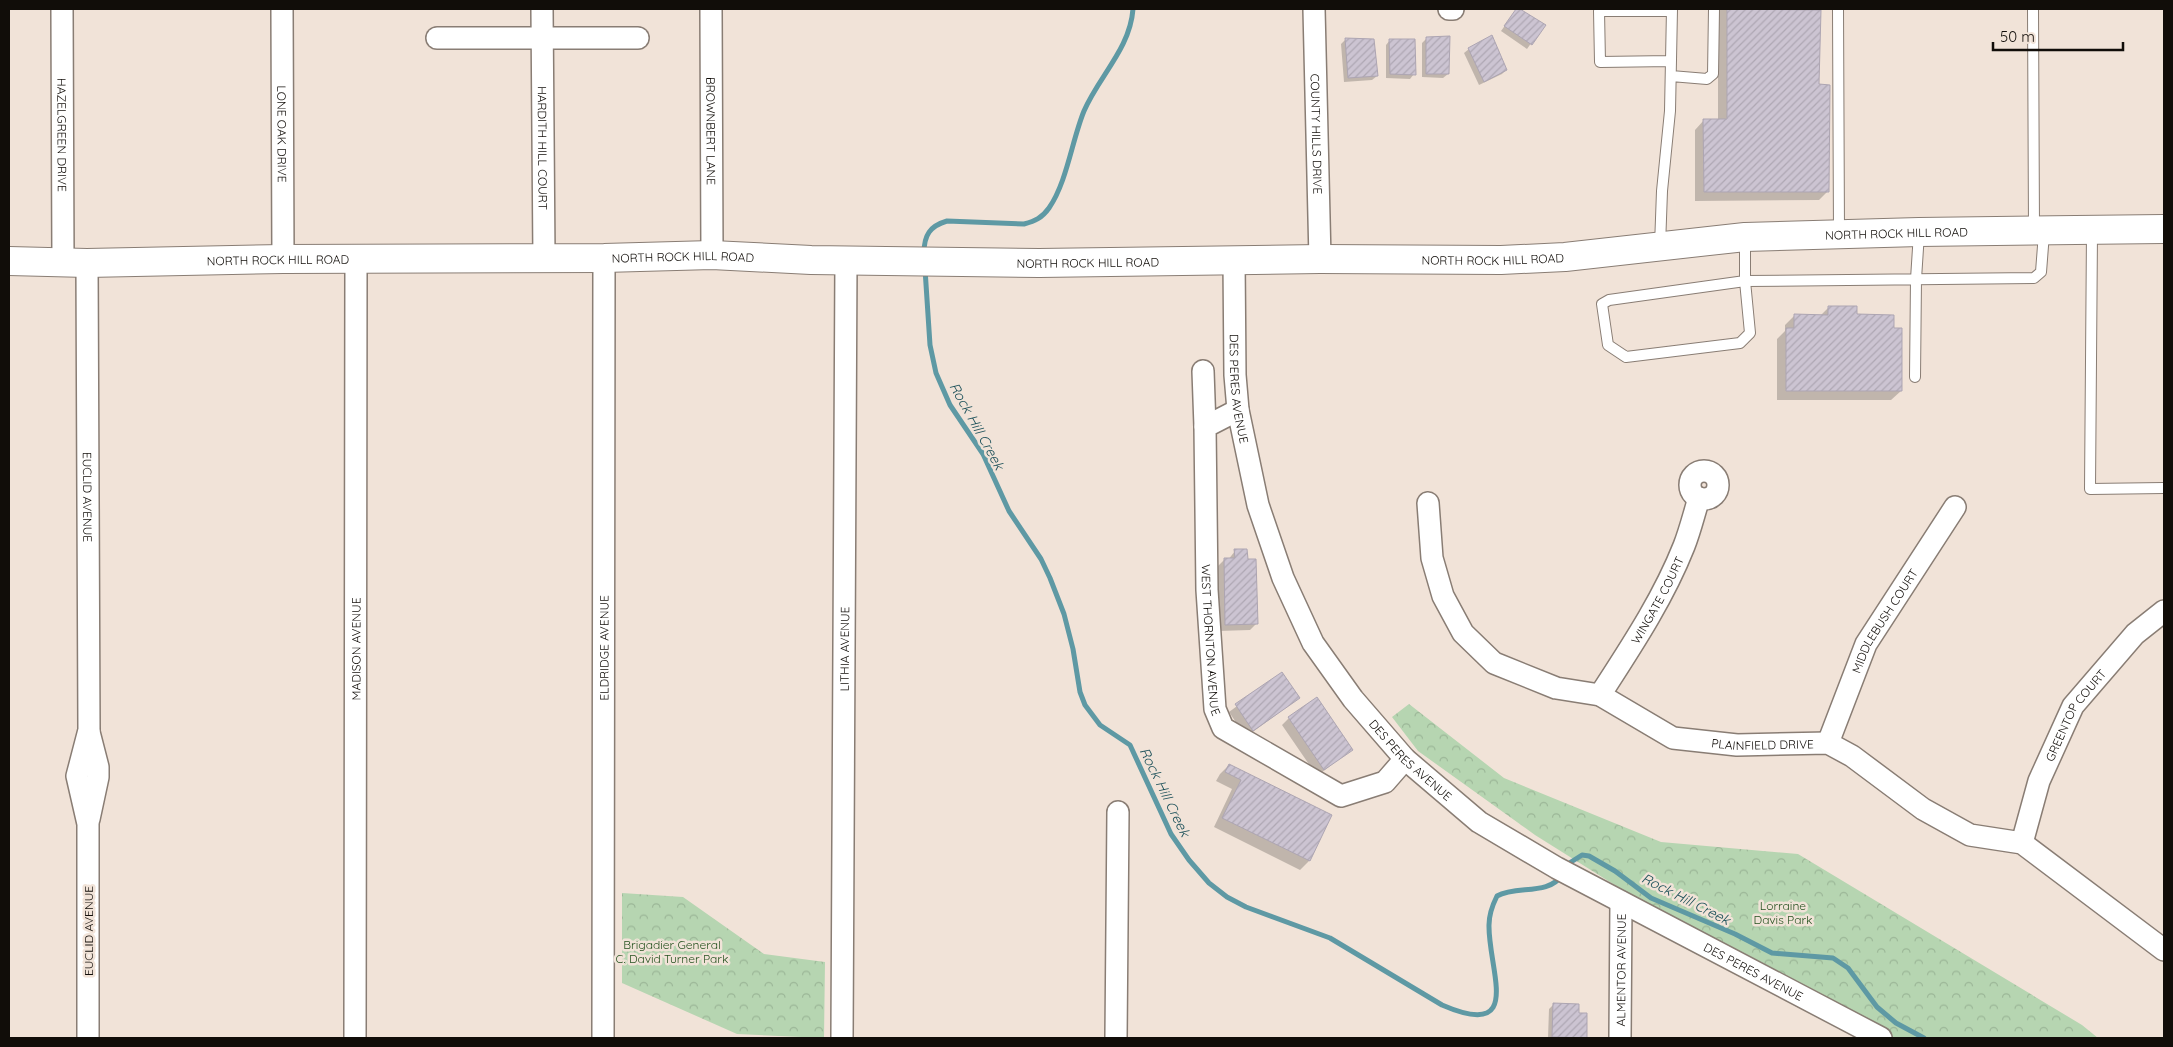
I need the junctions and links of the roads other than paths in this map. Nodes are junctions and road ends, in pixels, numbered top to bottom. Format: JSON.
{"nodes":[{"id":1,"x":62,"y":9,"type":"edge"},
{"id":2,"x":282,"y":9,"type":"edge"},
{"id":3,"x":542,"y":9,"type":"edge"},
{"id":4,"x":711,"y":9,"type":"edge"},
{"id":5,"x":1314,"y":9,"type":"edge"},
{"id":6,"x":1449,"y":9,"type":"edge"},
{"id":7,"x":1453,"y":9,"type":"edge"},
{"id":8,"x":1714,"y":9,"type":"edge"},
{"id":9,"x":1838,"y":9,"type":"edge"},
{"id":10,"x":2033,"y":9,"type":"edge"},
{"id":11,"x":1672,"y":10,"type":"edge"},
{"id":12,"x":542,"y":36,"type":"junction"},
{"id":13,"x":437,"y":38,"type":"dead end"},
{"id":14,"x":638,"y":38,"type":"dead end"},
{"id":15,"x":1671,"y":61,"type":"junction"},
{"id":16,"x":1671,"y":76,"type":"junction"},
{"id":17,"x":2164,"y":229,"type":"edge"},
{"id":18,"x":2039,"y":231,"type":"junction"},
{"id":19,"x":2092,"y":231,"type":"junction"},
{"id":20,"x":1919,"y":232,"type":"junction"},
{"id":21,"x":1839,"y":235,"type":"junction"},
{"id":22,"x":1745,"y":237,"type":"junction"},
{"id":23,"x":1660,"y":248,"type":"junction"},
{"id":24,"x":712,"y":255,"type":"junction"},
{"id":25,"x":544,"y":258,"type":"junction"},
{"id":26,"x":604,"y":258,"type":"junction"},
{"id":27,"x":1320,"y":259,"type":"junction"},
{"id":28,"x":283,"y":260,"type":"junction"},
{"id":29,"x":356,"y":260,"type":"junction"},
{"id":30,"x":846,"y":260,"type":"junction"},
{"id":31,"x":1234,"y":260,"type":"junction"},
{"id":32,"x":9,"y":261,"type":"edge"},
{"id":33,"x":75,"y":262,"type":"junction"},
{"id":34,"x":1916,"y":280,"type":"junction"},
{"id":35,"x":1745,"y":281,"type":"junction"},
{"id":36,"x":1203,"y":371,"type":"dead end"},
{"id":37,"x":1915,"y":377,"type":"dead end"},
{"id":38,"x":1238,"y":410,"type":"junction"},
{"id":39,"x":1204,"y":427,"type":"junction"},
{"id":40,"x":2164,"y":488,"type":"edge"},
{"id":41,"x":1699,"y":498,"type":"dead end"},
{"id":42,"x":1428,"y":503,"type":"dead end"},
{"id":43,"x":1955,"y":507,"type":"dead end"},
{"id":44,"x":2164,"y":611,"type":"edge"},
{"id":45,"x":1600,"y":695,"type":"junction"},
{"id":46,"x":1828,"y":743,"type":"junction"},
{"id":47,"x":1405,"y":760,"type":"junction"},
{"id":48,"x":1118,"y":812,"type":"dead end"},
{"id":49,"x":2022,"y":843,"type":"junction"},
{"id":50,"x":1620,"y":902,"type":"junction"},
{"id":51,"x":2162,"y":943,"type":"edge"},
{"id":52,"x":88,"y":1038,"type":"edge"},
{"id":53,"x":355,"y":1038,"type":"edge"},
{"id":54,"x":604,"y":1038,"type":"edge"},
{"id":55,"x":842,"y":1038,"type":"edge"},
{"id":56,"x":1116,"y":1038,"type":"edge"},
{"id":57,"x":1620,"y":1038,"type":"edge"},
{"id":58,"x":1881,"y":1038,"type":"edge"}],
"edges":[{"from":1,"to":33,"type":"street","name":"HAZELGREEN DRIVE"},
{"from":2,"to":28,"type":"street","name":"LONE OAK DRIVE"},
{"from":3,"to":12,"type":"street","name":"HARDITH HILL COURT"},
{"from":4,"to":24,"type":"street","name":"BROWNBERT LANE"},
{"from":5,"to":27,"type":"street","name":"COUNTY HILLS DRIVE"},
{"from":6,"to":7,"type":"street"},
{"from":8,"to":16,"type":"lane"},
{"from":9,"to":21,"type":"lane"},
{"from":10,"to":18,"type":"lane"},
{"from":11,"to":15,"type":"lane"},
{"from":11,"to":15,"type":"lane"},
{"from":12,"to":13,"type":"street"},
{"from":12,"to":14,"type":"street"},
{"from":12,"to":25,"type":"street","name":"HARDITH HILL COURT"},
{"from":15,"to":16,"type":"lane"},
{"from":16,"to":23,"type":"lane"},
{"from":17,"to":19,"type":"street","name":"NORTH ROCK HILL ROAD"},
{"from":18,"to":19,"type":"street","name":"NORTH ROCK HILL ROAD"},
{"from":18,"to":20,"type":"street","name":"NORTH ROCK HILL ROAD"},
{"from":18,"to":34,"type":"lane"},
{"from":19,"to":40,"type":"lane"},
{"from":20,"to":21,"type":"street","name":"NORTH ROCK HILL ROAD"},
{"from":20,"to":34,"type":"lane"},
{"from":21,"to":22,"type":"street","name":"NORTH ROCK HILL ROAD"},
{"from":22,"to":23,"type":"street","name":"NORTH ROCK HILL ROAD"},
{"from":22,"to":35,"type":"lane"},
{"from":23,"to":27,"type":"street","name":"NORTH ROCK HILL ROAD"},
{"from":24,"to":26,"type":"street","name":"NORTH ROCK HILL ROAD"},
{"from":24,"to":30,"type":"street","name":"NORTH ROCK HILL ROAD"},
{"from":25,"to":26,"type":"street","name":"NORTH ROCK HILL ROAD"},
{"from":25,"to":29,"type":"street","name":"NORTH ROCK HILL ROAD"},
{"from":26,"to":54,"type":"street","name":"ELDRIDGE AVENUE"},
{"from":27,"to":31,"type":"street","name":"NORTH ROCK HILL ROAD"},
{"from":28,"to":29,"type":"street","name":"NORTH ROCK HILL ROAD"},
{"from":28,"to":33,"type":"street","name":"NORTH ROCK HILL ROAD"},
{"from":29,"to":53,"type":"street","name":"MADISON AVENUE"},
{"from":30,"to":31,"type":"street","name":"NORTH ROCK HILL ROAD"},
{"from":30,"to":55,"type":"street","name":"LITHIA AVENUE"},
{"from":31,"to":38,"type":"street","name":"DES PERES AVENUE"},
{"from":32,"to":33,"type":"street","name":"NORTH ROCK HILL ROAD"},
{"from":33,"to":52,"type":"street","name":"EUCLID AVENUE"},
{"from":34,"to":35,"type":"lane"},
{"from":34,"to":37,"type":"lane"},
{"from":35,"to":35,"type":"lane"},
{"from":36,"to":39,"type":"street","name":"WEST THORNTON AVENUE"},
{"from":38,"to":39,"type":"street"},
{"from":38,"to":47,"type":"street","name":"DES PERES AVENUE"},
{"from":39,"to":47,"type":"street","name":"WEST THORNTON AVENUE"},
{"from":41,"to":45,"type":"street","name":"WINGATE COURT"},
{"from":42,"to":45,"type":"street","name":"PLAINFIELD DRIVE"},
{"from":43,"to":46,"type":"street","name":"MIDDLEBUSH COURT"},
{"from":44,"to":49,"type":"street","name":"GREENTOP COURT"},
{"from":45,"to":46,"type":"street","name":"PLAINFIELD DRIVE"},
{"from":46,"to":49,"type":"street","name":"PLAINFIELD DRIVE"},
{"from":47,"to":50,"type":"street","name":"DES PERES AVENUE"},
{"from":48,"to":56,"type":"street"},
{"from":49,"to":51,"type":"street","name":"PLAINFIELD DRIVE"},
{"from":50,"to":57,"type":"street","name":"ALMENTOR AVENUE"},
{"from":50,"to":58,"type":"street","name":"DES PERES AVENUE"}]}
